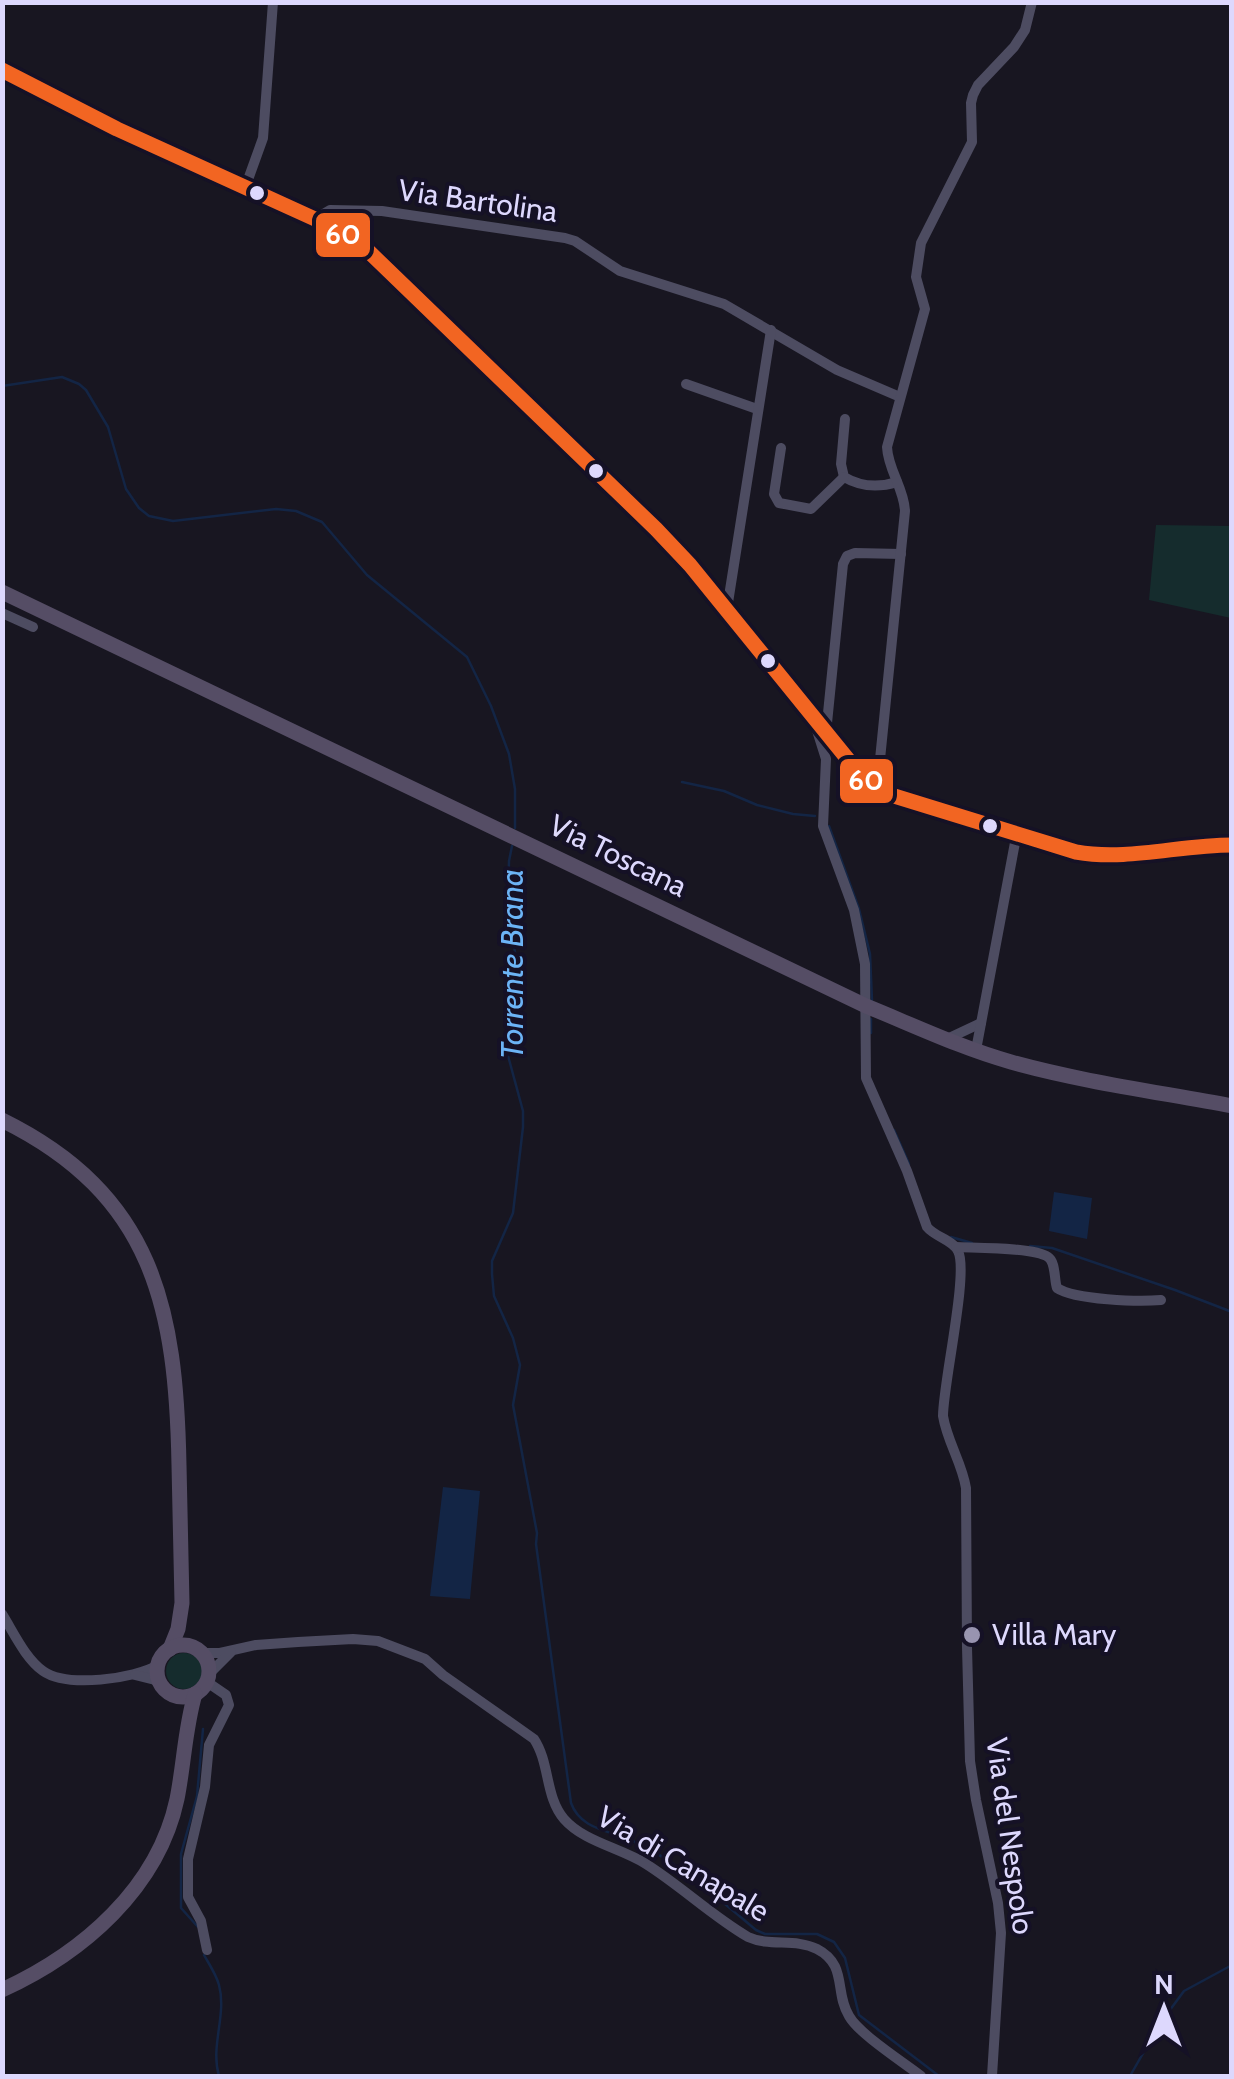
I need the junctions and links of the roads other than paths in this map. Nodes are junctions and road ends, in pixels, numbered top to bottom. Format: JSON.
{"nodes":[{"id":1,"x":273,"y":2,"type":"edge"},
{"id":2,"x":1032,"y":2,"type":"edge"},
{"id":3,"x":2,"y":70,"type":"edge"},
{"id":4,"x":244,"y":188,"type":"junction"},
{"id":5,"x":314,"y":219,"type":"junction"},
{"id":6,"x":771,"y":330,"type":"junction"},
{"id":7,"x":686,"y":384,"type":"dead end"},
{"id":8,"x":900,"y":397,"type":"junction"},
{"id":9,"x":757,"y":409,"type":"junction"},
{"id":10,"x":845,"y":419,"type":"dead end"},
{"id":11,"x":781,"y":448,"type":"dead end"},
{"id":12,"x":844,"y":477,"type":"junction"},
{"id":13,"x":897,"y":482,"type":"junction"},
{"id":14,"x":900,"y":554,"type":"junction"},
{"id":15,"x":2,"y":592,"type":"edge"},
{"id":16,"x":727,"y":609,"type":"junction"},
{"id":17,"x":2,"y":613,"type":"edge"},
{"id":18,"x":33,"y":627,"type":"dead end"},
{"id":19,"x":814,"y":720,"type":"junction"},
{"id":20,"x":826,"y":733,"type":"junction"},
{"id":21,"x":877,"y":790,"type":"junction"},
{"id":22,"x":1017,"y":832,"type":"junction"},
{"id":23,"x":1232,"y":845,"type":"edge"},
{"id":24,"x":866,"y":1006,"type":"junction"},
{"id":25,"x":980,"y":1023,"type":"junction"},
{"id":26,"x":947,"y":1039,"type":"junction"},
{"id":27,"x":976,"y":1050,"type":"junction"},
{"id":28,"x":1232,"y":1106,"type":"edge"},
{"id":29,"x":2,"y":1120,"type":"edge"},
{"id":30,"x":956,"y":1248,"type":"junction"},
{"id":31,"x":1162,"y":1300,"type":"dead end"},
{"id":32,"x":182,"y":1602,"type":"junction"},
{"id":33,"x":2,"y":1614,"type":"edge"},
{"id":34,"x":170,"y":1649,"type":"junction"},
{"id":35,"x":200,"y":1651,"type":"junction"},
{"id":36,"x":232,"y":1651,"type":"junction"},
{"id":37,"x":159,"y":1673,"type":"junction"},
{"id":38,"x":204,"y":1683,"type":"junction"},
{"id":39,"x":173,"y":1694,"type":"junction"},
{"id":40,"x":183,"y":1744,"type":"junction"},
{"id":41,"x":207,"y":1950,"type":"dead end"},
{"id":42,"x":6,"y":1990,"type":"edge"},
{"id":43,"x":921,"y":2076,"type":"edge"},
{"id":44,"x":992,"y":2076,"type":"edge"}],
"edges":[{"from":1,"to":4,"type":"street"},
{"from":2,"to":8,"type":"street"},
{"from":3,"to":4,"type":"street"},
{"from":4,"to":5,"type":"street"},
{"from":5,"to":6,"type":"street","name":"Via Bartolina"},
{"from":5,"to":16,"type":"street"},
{"from":6,"to":8,"type":"street","name":"Via Bartolina"},
{"from":6,"to":9,"type":"street"},
{"from":7,"to":9,"type":"street"},
{"from":8,"to":13,"type":"street"},
{"from":9,"to":16,"type":"street"},
{"from":10,"to":12,"type":"street"},
{"from":11,"to":12,"type":"street"},
{"from":12,"to":13,"type":"street"},
{"from":13,"to":14,"type":"street"},
{"from":14,"to":20,"type":"street"},
{"from":14,"to":21,"type":"street"},
{"from":15,"to":24,"type":"main road","name":"Via Toscana"},
{"from":16,"to":19,"type":"street"},
{"from":17,"to":18,"type":"street"},
{"from":19,"to":20,"type":"street"},
{"from":19,"to":24,"type":"street"},
{"from":20,"to":21,"type":"street"},
{"from":21,"to":22,"type":"street"},
{"from":22,"to":23,"type":"street"},
{"from":22,"to":25,"type":"street"},
{"from":24,"to":26,"type":"main road","name":"Via Toscana"},
{"from":24,"to":30,"type":"street"},
{"from":25,"to":26,"type":"street"},
{"from":25,"to":27,"type":"street"},
{"from":26,"to":27,"type":"main road","name":"Via Toscana"},
{"from":27,"to":28,"type":"main road","name":"Via Toscana"},
{"from":29,"to":32,"type":"main road"},
{"from":30,"to":31,"type":"street"},
{"from":30,"to":44,"type":"street","name":"Via del Nespolo"},
{"from":32,"to":34,"type":"main road"},
{"from":32,"to":35,"type":"main road"},
{"from":33,"to":37,"type":"street"},
{"from":34,"to":35,"type":"main road"},
{"from":34,"to":37,"type":"main road"},
{"from":35,"to":36,"type":"street","name":"Via di Canapale"},
{"from":35,"to":38,"type":"main road"},
{"from":36,"to":38,"type":"street"},
{"from":36,"to":43,"type":"street","name":"Via di Canapale"},
{"from":37,"to":39,"type":"main road"},
{"from":38,"to":39,"type":"main road"},
{"from":38,"to":40,"type":"main road"},
{"from":38,"to":41,"type":"street"},
{"from":39,"to":40,"type":"main road"},
{"from":40,"to":42,"type":"main road"}]}
